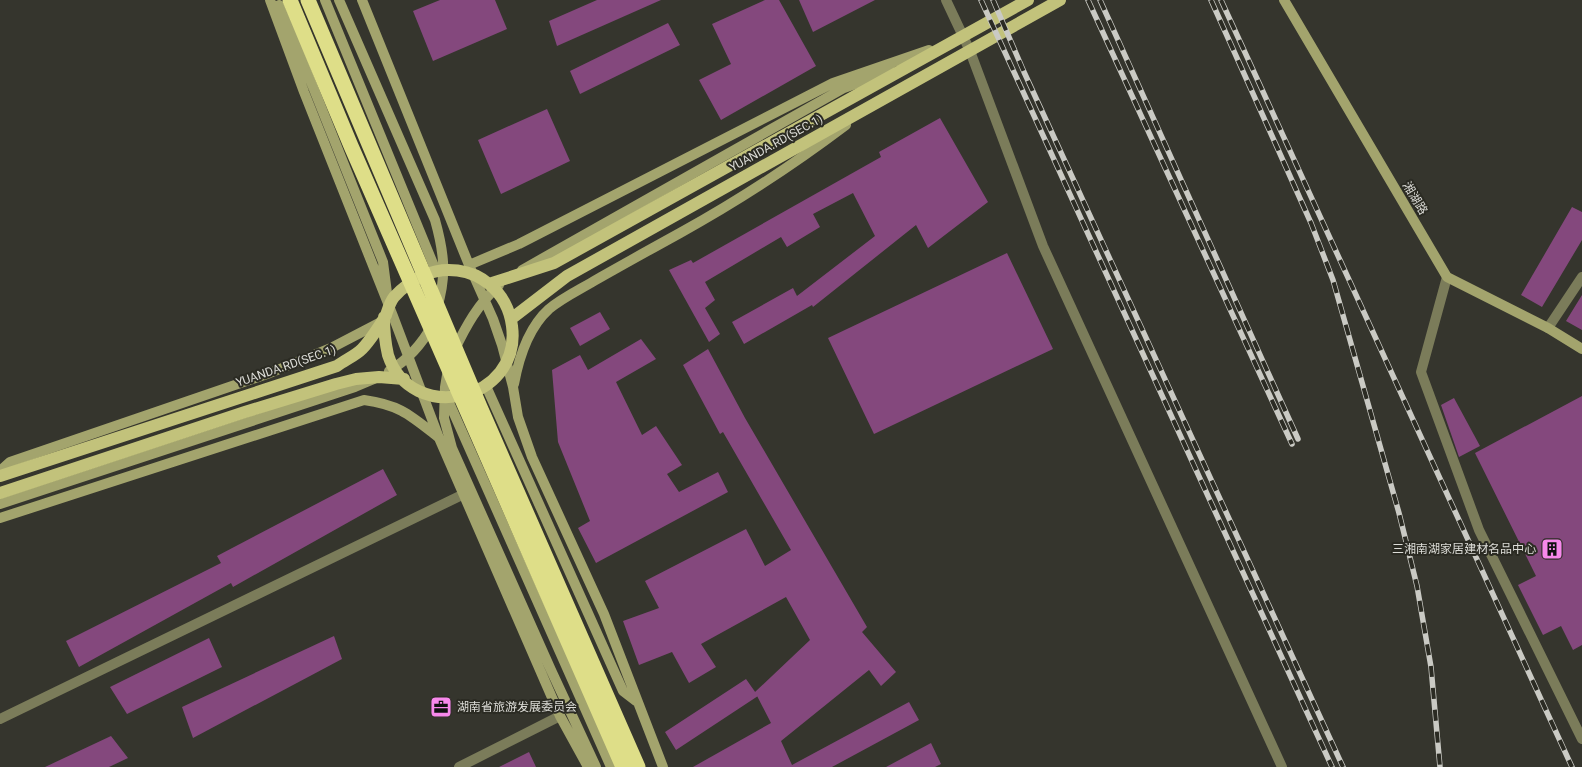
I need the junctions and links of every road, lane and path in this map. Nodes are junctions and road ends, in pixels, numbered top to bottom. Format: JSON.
{"nodes":[{"id":1,"x":270,"y":0,"type":"edge"},
{"id":2,"x":276,"y":0,"type":"edge"},
{"id":3,"x":290,"y":0,"type":"edge"},
{"id":4,"x":308,"y":0,"type":"edge"},
{"id":5,"x":325,"y":0,"type":"edge"},
{"id":6,"x":338,"y":0,"type":"edge"},
{"id":7,"x":362,"y":0,"type":"edge"},
{"id":8,"x":946,"y":0,"type":"edge"},
{"id":9,"x":1028,"y":0,"type":"edge"},
{"id":10,"x":1060,"y":0,"type":"edge"},
{"id":11,"x":1284,"y":0,"type":"edge"},
{"id":12,"x":960,"y":39,"type":"junction"},
{"id":13,"x":970,"y":50,"type":"junction"},
{"id":14,"x":920,"y":61,"type":"junction"},
{"id":15,"x":876,"y":103,"type":"junction"},
{"id":16,"x":469,"y":265,"type":"junction"},
{"id":17,"x":436,"y":271,"type":"junction"},
{"id":18,"x":1447,"y":276,"type":"junction"},
{"id":19,"x":1582,"y":277,"type":"edge"},
{"id":20,"x":489,"y":284,"type":"junction"},
{"id":21,"x":389,"y":317,"type":"junction"},
{"id":22,"x":511,"y":319,"type":"junction"},
{"id":23,"x":1548,"y":328,"type":"junction"},
{"id":24,"x":1582,"y":349,"type":"edge"},
{"id":25,"x":404,"y":379,"type":"junction"},
{"id":26,"x":486,"y":386,"type":"junction"},
{"id":27,"x":513,"y":387,"type":"junction"},
{"id":28,"x":447,"y":398,"type":"junction"},
{"id":29,"x":439,"y":438,"type":"junction"},
{"id":30,"x":0,"y":471,"type":"edge"},
{"id":31,"x":0,"y":476,"type":"edge"},
{"id":32,"x":0,"y":493,"type":"edge"},
{"id":33,"x":464,"y":494,"type":"junction"},
{"id":34,"x":0,"y":504,"type":"edge"},
{"id":35,"x":0,"y":518,"type":"edge"},
{"id":36,"x":637,"y":702,"type":"junction"},
{"id":37,"x":560,"y":716,"type":"junction"},
{"id":38,"x":0,"y":719,"type":"edge"},
{"id":39,"x":1582,"y":739,"type":"edge"},
{"id":40,"x":459,"y":767,"type":"edge"},
{"id":41,"x":588,"y":767,"type":"edge"},
{"id":42,"x":596,"y":767,"type":"edge"},
{"id":43,"x":610,"y":767,"type":"edge"},
{"id":44,"x":623,"y":767,"type":"edge"},
{"id":45,"x":638,"y":767,"type":"edge"},
{"id":46,"x":663,"y":767,"type":"edge"},
{"id":47,"x":1282,"y":767,"type":"edge"}],
"edges":[{"from":1,"to":21,"type":"main road"},
{"from":2,"to":21,"type":"main road","name":"YUANDA.RD(SEC.1)"},
{"from":3,"to":44,"type":"highway"},
{"from":4,"to":45,"type":"highway"},
{"from":5,"to":17,"type":"main road"},
{"from":6,"to":34,"type":"main road"},
{"from":7,"to":16,"type":"main road"},
{"from":8,"to":12,"type":"street"},
{"from":9,"to":12,"type":"main road","name":"YUANDA.RD(SEC.1)"},
{"from":10,"to":13,"type":"main road","name":"YUANDA.RD(SEC.1)"},
{"from":11,"to":18,"type":"main road","name":"湘湖路"},
{"from":12,"to":13,"type":"street"},
{"from":12,"to":14,"type":"main road","name":"YUANDA.RD(SEC.1)"},
{"from":12,"to":16,"type":"main road"},
{"from":13,"to":15,"type":"main road","name":"YUANDA.RD(SEC.1)"},
{"from":13,"to":47,"type":"street"},
{"from":14,"to":20,"type":"main road","name":"YUANDA.RD(SEC.1)"},
{"from":14,"to":42,"type":"main road"},
{"from":15,"to":22,"type":"main road","name":"YUANDA.RD(SEC.1)"},
{"from":15,"to":27,"type":"main road"},
{"from":16,"to":27,"type":"main road"},
{"from":17,"to":20,"type":"main road"},
{"from":17,"to":21,"type":"main road"},
{"from":18,"to":23,"type":"main road"},
{"from":18,"to":39,"type":"street"},
{"from":19,"to":23,"type":"street"},
{"from":20,"to":22,"type":"main road"},
{"from":21,"to":25,"type":"main road"},
{"from":21,"to":29,"type":"main road"},
{"from":21,"to":30,"type":"main road"},
{"from":21,"to":31,"type":"main road","name":"YUANDA.RD(SEC.1)"},
{"from":22,"to":26,"type":"main road"},
{"from":23,"to":24,"type":"main road"},
{"from":25,"to":28,"type":"main road"},
{"from":25,"to":32,"type":"main road"},
{"from":26,"to":28,"type":"main road"},
{"from":26,"to":36,"type":"main road"},
{"from":27,"to":36,"type":"main road"},
{"from":28,"to":43,"type":"main road"},
{"from":29,"to":33,"type":"main road"},
{"from":29,"to":35,"type":"main road"},
{"from":33,"to":37,"type":"main road"},
{"from":33,"to":38,"type":"street"},
{"from":36,"to":46,"type":"main road"},
{"from":37,"to":40,"type":"street"},
{"from":37,"to":41,"type":"main road"}]}
